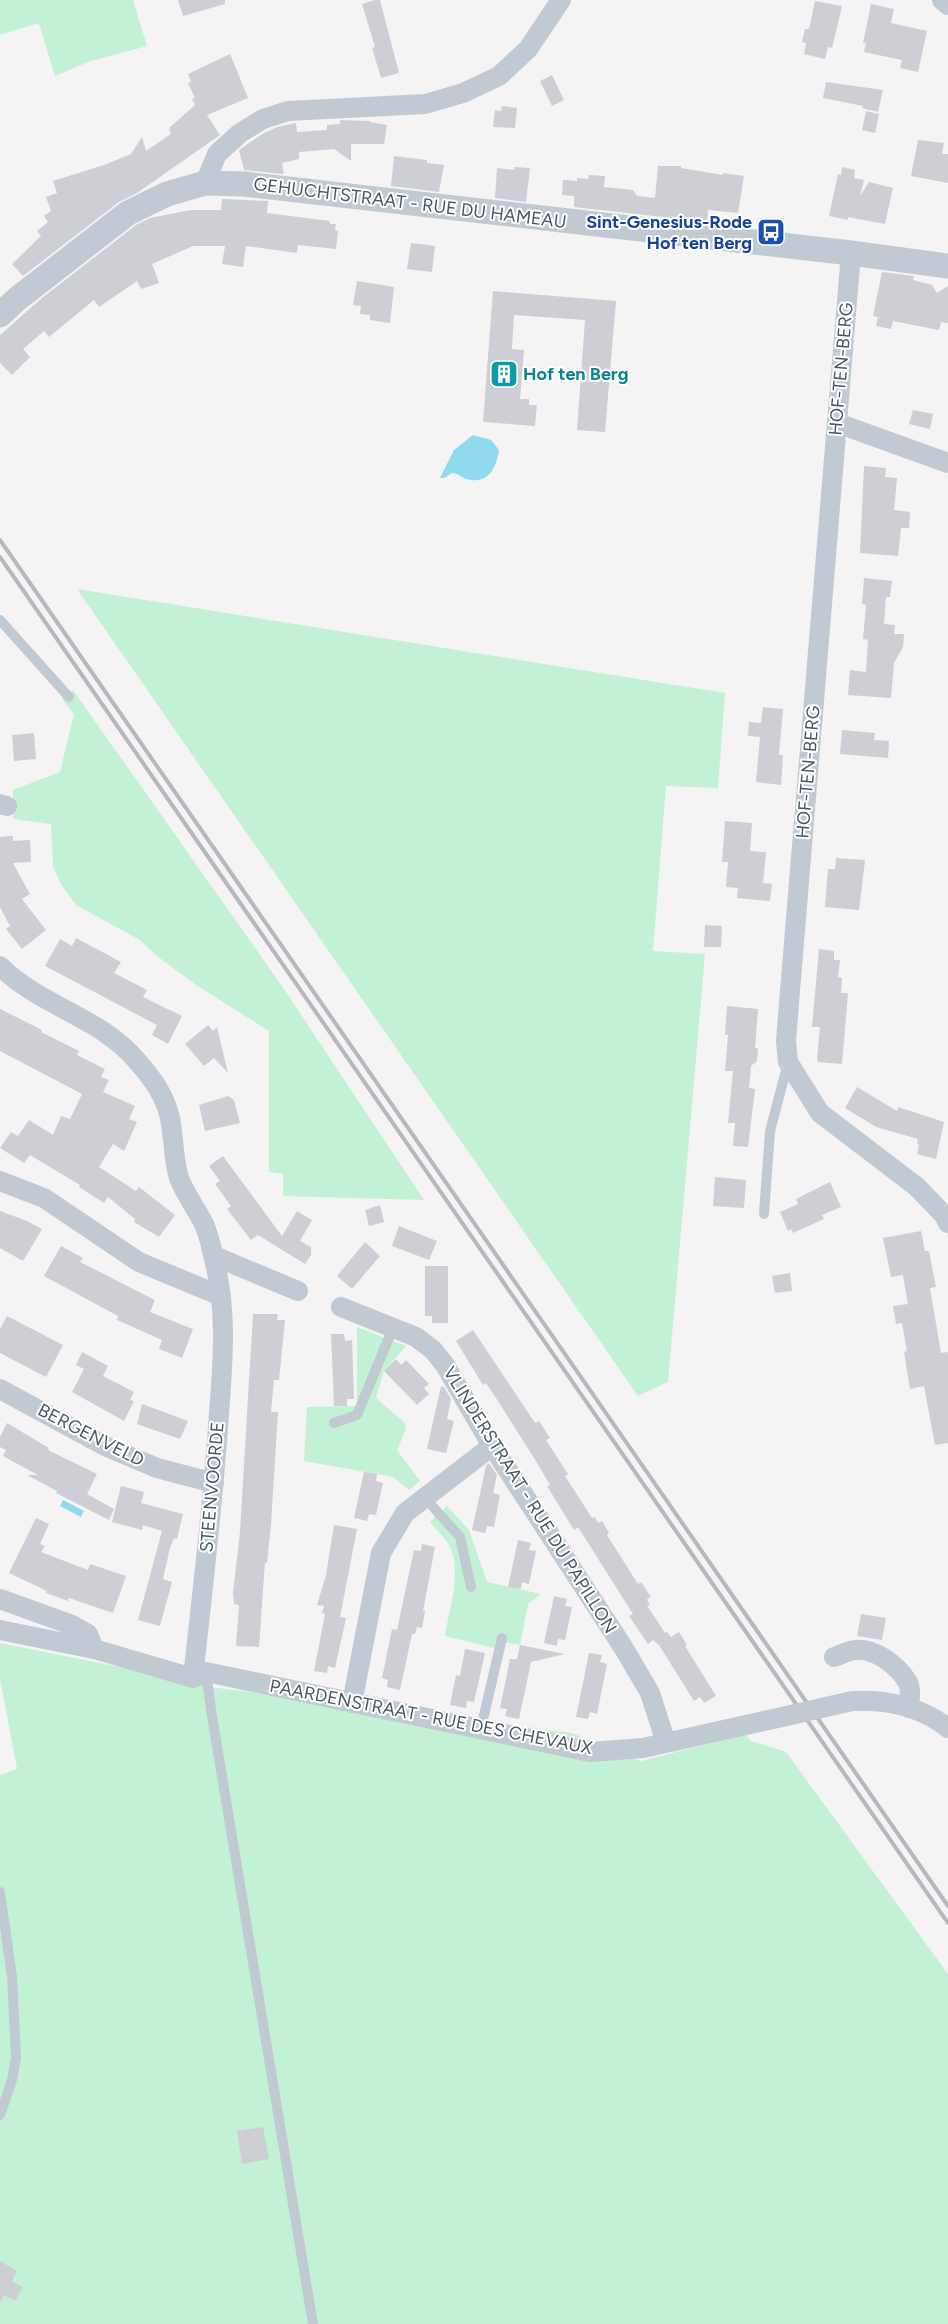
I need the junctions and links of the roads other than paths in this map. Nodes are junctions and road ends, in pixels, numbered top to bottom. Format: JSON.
{"nodes":[{"id":1,"x":561,"y":0,"type":"edge"},
{"id":2,"x":942,"y":0,"type":"edge"},
{"id":3,"x":948,"y":5,"type":"edge"},
{"id":4,"x":205,"y":183,"type":"junction"},
{"id":5,"x":851,"y":253,"type":"junction"},
{"id":6,"x":948,"y":266,"type":"edge"},
{"id":7,"x":0,"y":315,"type":"edge"},
{"id":8,"x":837,"y":423,"type":"junction"},
{"id":9,"x":948,"y":463,"type":"edge"},
{"id":10,"x":0,"y":620,"type":"edge"},
{"id":11,"x":69,"y":697,"type":"dead end"},
{"id":12,"x":0,"y":966,"type":"edge"},
{"id":13,"x":788,"y":1062,"type":"junction"},
{"id":14,"x":0,"y":1181,"type":"edge"},
{"id":15,"x":764,"y":1214,"type":"dead end"},
{"id":16,"x":948,"y":1224,"type":"edge"},
{"id":17,"x":214,"y":1256,"type":"junction"},
{"id":18,"x":298,"y":1291,"type":"dead end"},
{"id":19,"x":221,"y":1296,"type":"junction"},
{"id":20,"x":341,"y":1307,"type":"dead end"},
{"id":21,"x":393,"y":1328,"type":"junction"},
{"id":22,"x":0,"y":1388,"type":"edge"},
{"id":23,"x":334,"y":1423,"type":"dead end"},
{"id":24,"x":492,"y":1446,"type":"junction"},
{"id":25,"x":214,"y":1483,"type":"junction"},
{"id":26,"x":425,"y":1498,"type":"junction"},
{"id":27,"x":471,"y":1587,"type":"dead end"},
{"id":28,"x":0,"y":1599,"type":"edge"},
{"id":29,"x":0,"y":1630,"type":"edge"},
{"id":30,"x":502,"y":1638,"type":"dead end"},
{"id":31,"x":94,"y":1649,"type":"junction"},
{"id":32,"x":834,"y":1657,"type":"dead end"},
{"id":33,"x":200,"y":1675,"type":"junction"},
{"id":34,"x":352,"y":1703,"type":"junction"},
{"id":35,"x":908,"y":1708,"type":"junction"},
{"id":36,"x":481,"y":1728,"type":"junction"},
{"id":37,"x":948,"y":1728,"type":"edge"},
{"id":38,"x":666,"y":1743,"type":"junction"},
{"id":39,"x":0,"y":1892,"type":"edge"},
{"id":40,"x":0,"y":2115,"type":"edge"},
{"id":41,"x":312,"y":2324,"type":"edge"}],
"edges":[{"from":1,"to":4,"type":"street"},
{"from":2,"to":3,"type":"street"},
{"from":4,"to":5,"type":"street","name":"GEHUCHTSTRAAT - RUE DU HAMEAU"},
{"from":4,"to":7,"type":"street","name":"GEHUCHTSTRAAT - RUE DU HAMEAU"},
{"from":5,"to":6,"type":"street","name":"GEHUCHTSTRAAT - RUE DU HAMEAU"},
{"from":5,"to":8,"type":"street","name":"HOF-TEN-BERG"},
{"from":8,"to":9,"type":"street"},
{"from":8,"to":13,"type":"street","name":"HOF-TEN-BERG"},
{"from":10,"to":11,"type":"lane"},
{"from":12,"to":17,"type":"street","name":"STEENVOORDE"},
{"from":13,"to":15,"type":"lane"},
{"from":13,"to":16,"type":"street","name":"HOF-TEN-BERG"},
{"from":14,"to":19,"type":"street"},
{"from":17,"to":18,"type":"street"},
{"from":17,"to":19,"type":"street","name":"STEENVOORDE"},
{"from":19,"to":25,"type":"street","name":"STEENVOORDE"},
{"from":20,"to":21,"type":"street","name":"VLINDERSTRAAT - RUE DU PAPILLON"},
{"from":21,"to":23,"type":"lane"},
{"from":21,"to":24,"type":"street","name":"VLINDERSTRAAT - RUE DU PAPILLON"},
{"from":22,"to":25,"type":"street","name":"BERGENVELD"},
{"from":24,"to":26,"type":"street"},
{"from":24,"to":38,"type":"street","name":"VLINDERSTRAAT - RUE DU PAPILLON"},
{"from":25,"to":33,"type":"street","name":"STEENVOORDE"},
{"from":26,"to":27,"type":"lane"},
{"from":26,"to":34,"type":"street"},
{"from":28,"to":31,"type":"street"},
{"from":29,"to":31,"type":"street","name":"PAARDENSTRAAT - RUE DES CHEVAUX"},
{"from":30,"to":36,"type":"lane"},
{"from":31,"to":33,"type":"street","name":"PAARDENSTRAAT - RUE DES CHEVAUX"},
{"from":32,"to":35,"type":"street"},
{"from":33,"to":34,"type":"street","name":"PAARDENSTRAAT - RUE DES CHEVAUX"},
{"from":33,"to":41,"type":"lane"},
{"from":34,"to":36,"type":"street","name":"PAARDENSTRAAT - RUE DES CHEVAUX"},
{"from":35,"to":37,"type":"street","name":"PAARDENSTRAAT - RUE DES CHEVAUX"},
{"from":35,"to":38,"type":"street","name":"PAARDENSTRAAT - RUE DES CHEVAUX","bridge":true},
{"from":36,"to":38,"type":"street","name":"PAARDENSTRAAT - RUE DES CHEVAUX"},
{"from":39,"to":40,"type":"lane"}]}
